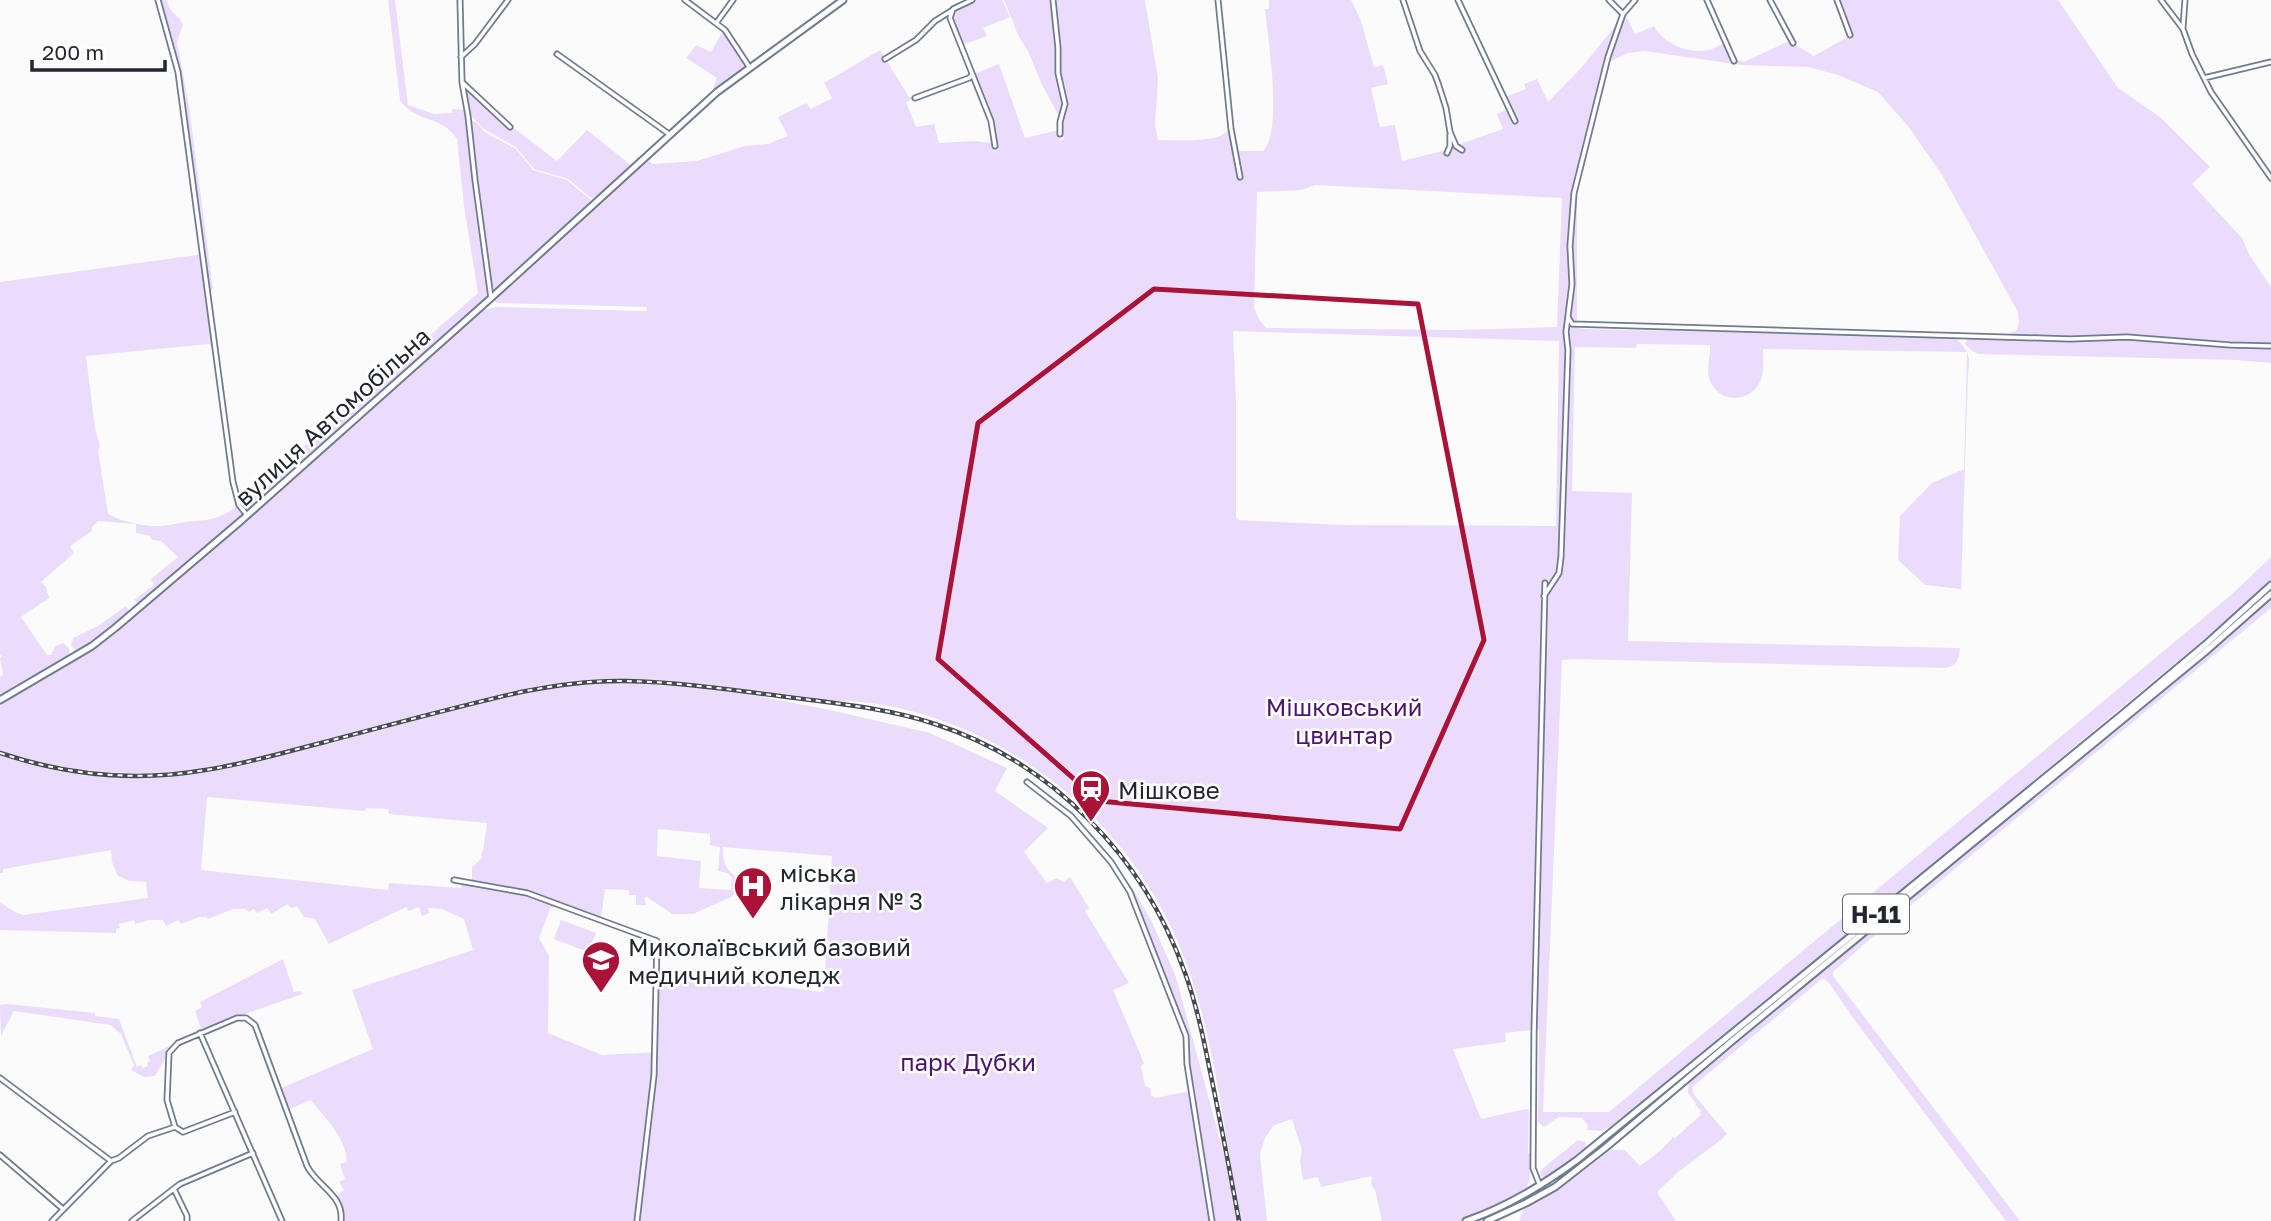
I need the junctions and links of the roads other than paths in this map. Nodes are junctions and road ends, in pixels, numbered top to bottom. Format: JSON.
{"nodes":[{"id":1,"x":158,"y":0,"type":"edge"},
{"id":2,"x":460,"y":0,"type":"edge"},
{"id":3,"x":508,"y":0,"type":"edge"},
{"id":4,"x":685,"y":0,"type":"edge"},
{"id":5,"x":733,"y":0,"type":"edge"},
{"id":6,"x":843,"y":0,"type":"edge"},
{"id":7,"x":972,"y":0,"type":"edge"},
{"id":8,"x":1053,"y":0,"type":"edge"},
{"id":9,"x":1218,"y":0,"type":"edge"},
{"id":10,"x":1403,"y":0,"type":"edge"},
{"id":11,"x":1458,"y":0,"type":"edge"},
{"id":12,"x":1609,"y":0,"type":"edge"},
{"id":13,"x":1635,"y":0,"type":"edge"},
{"id":14,"x":1707,"y":0,"type":"edge"},
{"id":15,"x":1770,"y":0,"type":"edge"},
{"id":16,"x":1837,"y":0,"type":"edge"},
{"id":17,"x":2161,"y":0,"type":"edge"},
{"id":18,"x":2185,"y":0,"type":"edge"},
{"id":19,"x":951,"y":11,"type":"junction"},
{"id":20,"x":1623,"y":14,"type":"junction"},
{"id":21,"x":717,"y":22,"type":"junction"},
{"id":22,"x":2183,"y":29,"type":"junction"},
{"id":23,"x":1850,"y":35,"type":"dead end"},
{"id":24,"x":460,"y":43,"type":"junction"},
{"id":25,"x":1793,"y":43,"type":"dead end"},
{"id":26,"x":473,"y":47,"type":"junction"},
{"id":27,"x":557,"y":54,"type":"dead end"},
{"id":28,"x":461,"y":57,"type":"junction"},
{"id":29,"x":885,"y":59,"type":"dead end"},
{"id":30,"x":1734,"y":61,"type":"dead end"},
{"id":31,"x":2271,"y":62,"type":"edge"},
{"id":32,"x":750,"y":68,"type":"junction"},
{"id":33,"x":972,"y":75,"type":"junction"},
{"id":34,"x":2204,"y":78,"type":"junction"},
{"id":35,"x":462,"y":82,"type":"junction"},
{"id":36,"x":915,"y":98,"type":"dead end"},
{"id":37,"x":1515,"y":121,"type":"dead end"},
{"id":38,"x":510,"y":127,"type":"dead end"},
{"id":39,"x":1450,"y":132,"type":"junction"},
{"id":40,"x":669,"y":134,"type":"junction"},
{"id":41,"x":1060,"y":134,"type":"dead end"},
{"id":42,"x":995,"y":146,"type":"dead end"},
{"id":43,"x":1462,"y":150,"type":"dead end"},
{"id":44,"x":1447,"y":153,"type":"dead end"},
{"id":45,"x":1240,"y":177,"type":"dead end"},
{"id":46,"x":2271,"y":178,"type":"edge"},
{"id":47,"x":488,"y":302,"type":"junction"},
{"id":48,"x":1570,"y":325,"type":"junction"},
{"id":49,"x":2271,"y":346,"type":"edge"},
{"id":50,"x":247,"y":515,"type":"junction"},
{"id":51,"x":1545,"y":583,"type":"dead end"},
{"id":52,"x":2271,"y":585,"type":"edge"},
{"id":53,"x":2271,"y":594,"type":"edge"},
{"id":54,"x":1544,"y":596,"type":"junction"},
{"id":55,"x":0,"y":700,"type":"edge"},
{"id":56,"x":1027,"y":782,"type":"dead end"},
{"id":57,"x":454,"y":880,"type":"dead end"},
{"id":58,"x":200,"y":1033,"type":"junction"},
{"id":59,"x":0,"y":1078,"type":"edge"},
{"id":60,"x":235,"y":1112,"type":"junction"},
{"id":61,"x":175,"y":1127,"type":"junction"},
{"id":62,"x":253,"y":1153,"type":"junction"},
{"id":63,"x":0,"y":1155,"type":"edge"},
{"id":64,"x":111,"y":1161,"type":"junction"},
{"id":65,"x":1540,"y":1186,"type":"junction"},
{"id":66,"x":174,"y":1189,"type":"junction"},
{"id":67,"x":63,"y":1209,"type":"junction"},
{"id":68,"x":187,"y":1219,"type":"edge"},
{"id":69,"x":52,"y":1221,"type":"edge"},
{"id":70,"x":132,"y":1221,"type":"edge"},
{"id":71,"x":282,"y":1221,"type":"edge"},
{"id":72,"x":341,"y":1221,"type":"edge"},
{"id":73,"x":637,"y":1221,"type":"edge"},
{"id":74,"x":1212,"y":1221,"type":"edge"},
{"id":75,"x":1466,"y":1221,"type":"edge"},
{"id":76,"x":1487,"y":1221,"type":"edge"}],
"edges":[{"from":1,"to":50,"type":"street"},
{"from":2,"to":24,"type":"street"},
{"from":3,"to":26,"type":"street"},
{"from":4,"to":21,"type":"street"},
{"from":5,"to":21,"type":"street"},
{"from":6,"to":32,"type":"main road","name":"вулиця Автомобільна"},
{"from":7,"to":19,"type":"street"},
{"from":8,"to":41,"type":"street"},
{"from":9,"to":45,"type":"street"},
{"from":10,"to":39,"type":"street"},
{"from":11,"to":37,"type":"street"},
{"from":12,"to":20,"type":"street"},
{"from":13,"to":20,"type":"street"},
{"from":14,"to":30,"type":"street"},
{"from":15,"to":25,"type":"street"},
{"from":16,"to":23,"type":"street"},
{"from":17,"to":22,"type":"street"},
{"from":18,"to":22,"type":"street"},
{"from":19,"to":29,"type":"street"},
{"from":19,"to":33,"type":"street"},
{"from":20,"to":48,"type":"street"},
{"from":21,"to":32,"type":"street"},
{"from":22,"to":34,"type":"street"},
{"from":24,"to":26,"type":"street"},
{"from":24,"to":28,"type":"street"},
{"from":26,"to":28,"type":"street"},
{"from":27,"to":40,"type":"street"},
{"from":28,"to":35,"type":"street"},
{"from":31,"to":34,"type":"street"},
{"from":32,"to":40,"type":"main road","name":"вулиця Автомобільна"},
{"from":33,"to":36,"type":"street"},
{"from":33,"to":42,"type":"street"},
{"from":34,"to":46,"type":"street"},
{"from":35,"to":38,"type":"street"},
{"from":35,"to":47,"type":"street"},
{"from":39,"to":43,"type":"street"},
{"from":39,"to":44,"type":"street"},
{"from":40,"to":47,"type":"main road","name":"вулиця Автомобільна"},
{"from":47,"to":50,"type":"main road","name":"вулиця Автомобільна"},
{"from":48,"to":49,"type":"street"},
{"from":48,"to":54,"type":"street"},
{"from":50,"to":55,"type":"main road","name":"вулиця Автомобільна"},
{"from":51,"to":54,"type":"street"},
{"from":52,"to":65,"type":"main road","number":"Н-11"},
{"from":53,"to":76,"type":"main road","number":"Н-11"},
{"from":54,"to":65,"type":"street"},
{"from":56,"to":74,"type":"street"},
{"from":57,"to":73,"type":"street"},
{"from":58,"to":60,"type":"street"},
{"from":58,"to":61,"type":"street"},
{"from":58,"to":72,"type":"street"},
{"from":59,"to":64,"type":"street"},
{"from":60,"to":61,"type":"street"},
{"from":60,"to":62,"type":"street"},
{"from":61,"to":64,"type":"street"},
{"from":62,"to":66,"type":"street"},
{"from":62,"to":71,"type":"street"},
{"from":63,"to":67,"type":"street"},
{"from":64,"to":67,"type":"street"},
{"from":65,"to":75,"type":"main road","number":"Н-11"},
{"from":66,"to":68,"type":"street"},
{"from":66,"to":70,"type":"street"},
{"from":67,"to":69,"type":"street"}]}
